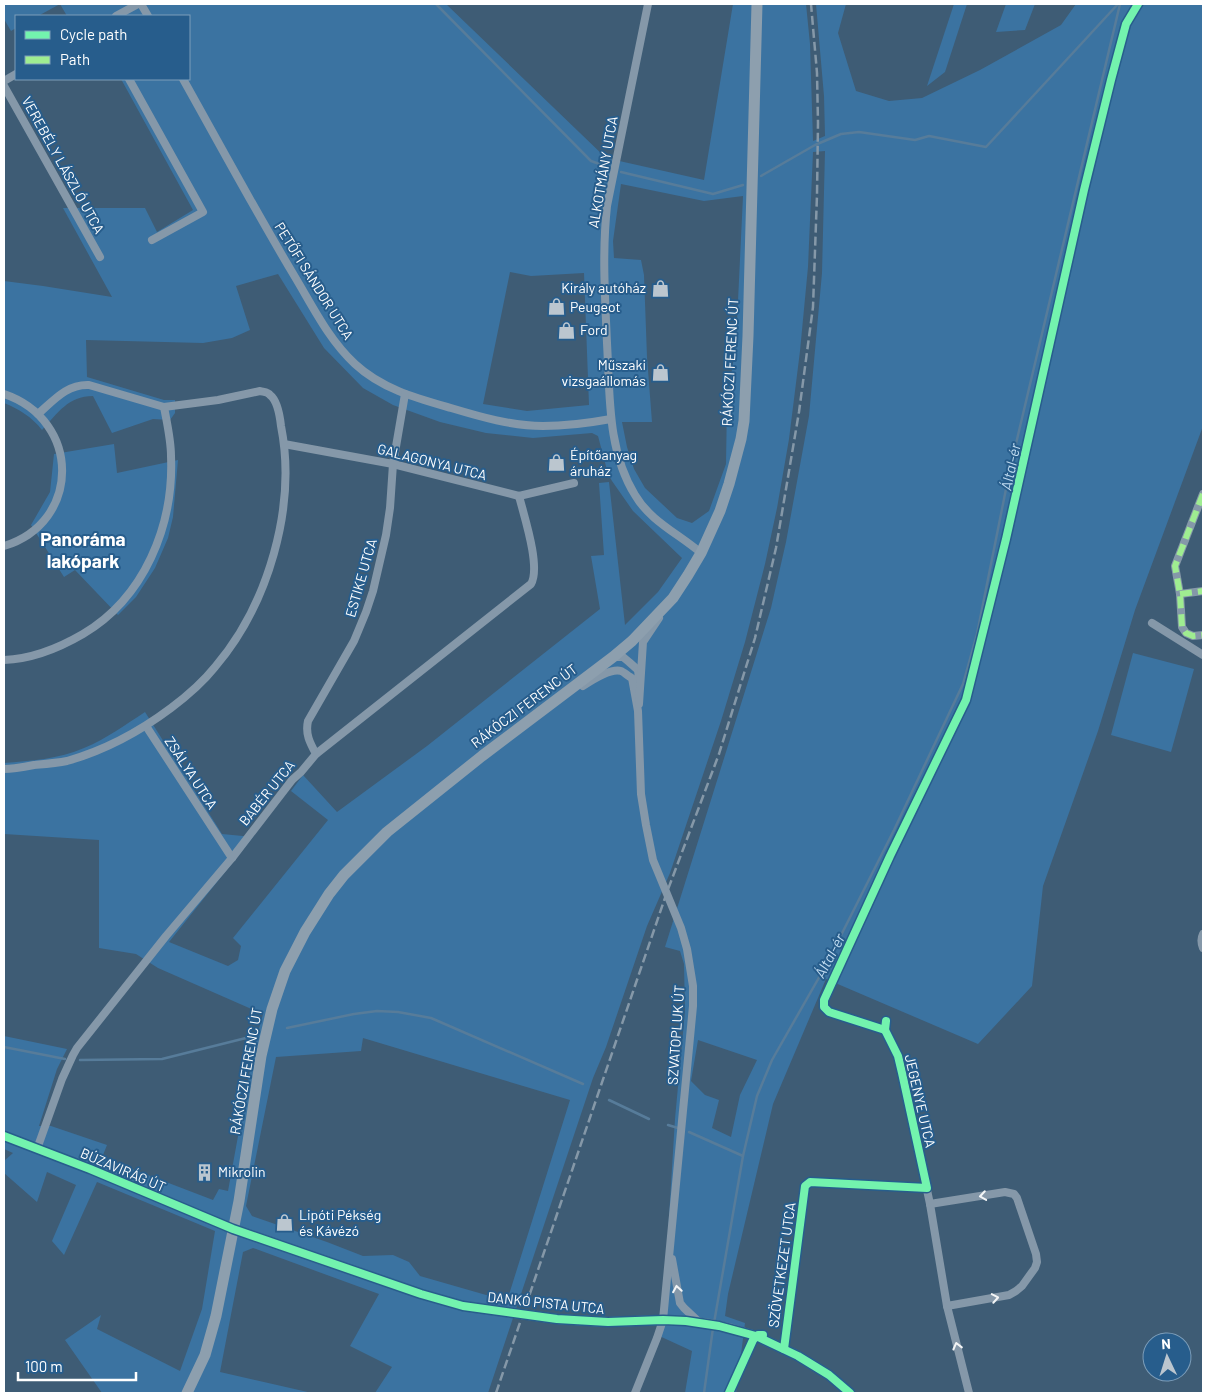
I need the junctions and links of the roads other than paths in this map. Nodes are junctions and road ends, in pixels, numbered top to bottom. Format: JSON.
{"nodes":[{"id":1,"x":139,"y":4,"type":"edge"},
{"id":2,"x":648,"y":4,"type":"edge"},
{"id":3,"x":757,"y":4,"type":"edge"},
{"id":4,"x":118,"y":15,"type":"edge"},
{"id":5,"x":147,"y":15,"type":"edge"},
{"id":6,"x":15,"y":75,"type":"edge"},
{"id":7,"x":130,"y":80,"type":"edge"},
{"id":8,"x":184,"y":80,"type":"edge"},
{"id":9,"x":4,"y":81,"type":"edge"},
{"id":10,"x":4,"y":86,"type":"edge"},
{"id":11,"x":152,"y":240,"type":"dead end"},
{"id":12,"x":100,"y":257,"type":"dead end"},
{"id":13,"x":4,"y":394,"type":"edge"},
{"id":14,"x":405,"y":394,"type":"junction"},
{"id":15,"x":164,"y":407,"type":"junction"},
{"id":16,"x":38,"y":414,"type":"junction"},
{"id":17,"x":611,"y":419,"type":"junction"},
{"id":18,"x":284,"y":444,"type":"junction"},
{"id":19,"x":393,"y":464,"type":"junction"},
{"id":20,"x":574,"y":483,"type":"dead end"},
{"id":21,"x":1203,"y":494,"type":"edge"},
{"id":22,"x":519,"y":496,"type":"junction"},
{"id":23,"x":4,"y":546,"type":"edge"},
{"id":24,"x":700,"y":553,"type":"junction"},
{"id":25,"x":1203,"y":591,"type":"edge"},
{"id":26,"x":1180,"y":594,"type":"junction"},
{"id":27,"x":673,"y":598,"type":"junction"},
{"id":28,"x":1152,"y":623,"type":"dead end"},
{"id":29,"x":1203,"y":635,"type":"edge"},
{"id":30,"x":1203,"y":656,"type":"edge"},
{"id":31,"x":618,"y":657,"type":"junction"},
{"id":32,"x":4,"y":660,"type":"edge"},
{"id":33,"x":632,"y":678,"type":"junction"},
{"id":34,"x":641,"y":685,"type":"junction"},
{"id":35,"x":547,"y":707,"type":"junction"},
{"id":36,"x":638,"y":711,"type":"junction"},
{"id":37,"x":146,"y":726,"type":"junction"},
{"id":38,"x":316,"y":754,"type":"junction"},
{"id":39,"x":4,"y":769,"type":"edge"},
{"id":40,"x":232,"y":858,"type":"junction"},
{"id":41,"x":1203,"y":934,"type":"edge"},
{"id":42,"x":1203,"y":948,"type":"edge"},
{"id":43,"x":886,"y":1021,"type":"dead end"},
{"id":44,"x":4,"y":1136,"type":"edge"},
{"id":45,"x":37,"y":1149,"type":"junction"},
{"id":46,"x":926,"y":1188,"type":"junction"},
{"id":47,"x":930,"y":1204,"type":"junction"},
{"id":48,"x":232,"y":1229,"type":"junction"},
{"id":49,"x":671,"y":1247,"type":"junction"},
{"id":50,"x":947,"y":1306,"type":"junction"},
{"id":51,"x":663,"y":1320,"type":"junction"},
{"id":52,"x":710,"y":1324,"type":"junction"},
{"id":53,"x":784,"y":1349,"type":"junction"},
{"id":54,"x":187,"y":1393,"type":"edge"},
{"id":55,"x":635,"y":1393,"type":"edge"},
{"id":56,"x":850,"y":1393,"type":"edge"},
{"id":57,"x":969,"y":1393,"type":"edge"}],
"edges":[{"from":1,"to":4,"type":"street"},
{"from":1,"to":5,"type":"street"},
{"from":2,"to":17,"type":"street","name":"ALKOTMÁNY UTCA"},
{"from":3,"to":24,"type":"main road","name":"RÁKÓCZI FERENC ÚT"},
{"from":6,"to":9,"type":"street"},
{"from":7,"to":11,"type":"street"},
{"from":8,"to":14,"type":"street","name":"PETŐFI SÁNDOR UTCA"},
{"from":10,"to":12,"type":"street","name":"VEREBÉLY LÁSZLÓ UTCA"},
{"from":13,"to":16,"type":"street"},
{"from":14,"to":17,"type":"street","name":"PETŐFI SÁNDOR UTCA"},
{"from":14,"to":19,"type":"street","name":"ESTIKE UTCA"},
{"from":15,"to":16,"type":"street"},
{"from":15,"to":18,"type":"street"},
{"from":15,"to":32,"type":"street"},
{"from":16,"to":23,"type":"street"},
{"from":17,"to":24,"type":"street","name":"ALKOTMÁNY UTCA"},
{"from":18,"to":19,"type":"street","name":"GALAGONYA UTCA"},
{"from":18,"to":37,"type":"street"},
{"from":19,"to":22,"type":"street","name":"GALAGONYA UTCA"},
{"from":19,"to":38,"type":"street","name":"ESTIKE UTCA"},
{"from":20,"to":22,"type":"street","name":"GALAGONYA UTCA"},
{"from":21,"to":26,"type":"street"},
{"from":22,"to":38,"type":"street","name":"BABÉR UTCA"},
{"from":24,"to":27,"type":"main road","name":"RÁKÓCZI FERENC ÚT"},
{"from":25,"to":26,"type":"street"},
{"from":26,"to":29,"type":"street"},
{"from":27,"to":31,"type":"main road","name":"RÁKÓCZI FERENC ÚT"},
{"from":27,"to":34,"type":"street","name":"SZVATOPLUK ÚT"},
{"from":28,"to":30,"type":"street"},
{"from":31,"to":33,"type":"street","name":"SZVATOPLUK ÚT"},
{"from":31,"to":34,"type":"street"},
{"from":31,"to":35,"type":"main road","name":"RÁKÓCZI FERENC ÚT"},
{"from":33,"to":35,"type":"street"},
{"from":33,"to":36,"type":"street","name":"SZVATOPLUK ÚT"},
{"from":34,"to":36,"type":"street","name":"SZVATOPLUK ÚT"},
{"from":35,"to":48,"type":"main road","name":"RÁKÓCZI FERENC ÚT"},
{"from":36,"to":49,"type":"street","name":"SZVATOPLUK ÚT"},
{"from":37,"to":39,"type":"street"},
{"from":37,"to":40,"type":"street","name":"ZSÁLYA UTCA"},
{"from":38,"to":40,"type":"street","name":"BABÉR UTCA"},
{"from":40,"to":45,"type":"street","name":"BABÉR UTCA"},
{"from":41,"to":42,"type":"street"},
{"from":43,"to":46,"type":"street","name":"JEGENYE UTCA"},
{"from":44,"to":45,"type":"street","name":"BÚZAVIRÁG ÚT"},
{"from":45,"to":48,"type":"street","name":"BÚZAVIRÁG ÚT"},
{"from":46,"to":47,"type":"street","name":"JEGENYE UTCA"},
{"from":46,"to":53,"type":"street","name":"SZÖVETKEZET UTCA"},
{"from":47,"to":50,"type":"street","name":"JEGENYE UTCA"},
{"from":50,"to":47,"type":"street","one_way":true},
{"from":48,"to":51,"type":"street","name":"DANKÓ PISTA UTCA"},
{"from":48,"to":54,"type":"main road","name":"RÁKÓCZI FERENC ÚT"},
{"from":49,"to":51,"type":"street","name":"SZVATOPLUK ÚT"},
{"from":52,"to":49,"type":"street","name":"SZVATOPLUK ÚT","one_way":true},
{"from":57,"to":50,"type":"street","name":"JEGENYE UTCA","one_way":true},
{"from":51,"to":52,"type":"street","name":"DANKÓ PISTA UTCA"},
{"from":51,"to":55,"type":"street","name":"SZVATOPLUK ÚT"},
{"from":52,"to":53,"type":"street","name":"DANKÓ PISTA UTCA"},
{"from":53,"to":56,"type":"street","name":"DANKÓ PISTA UTCA"}]}
